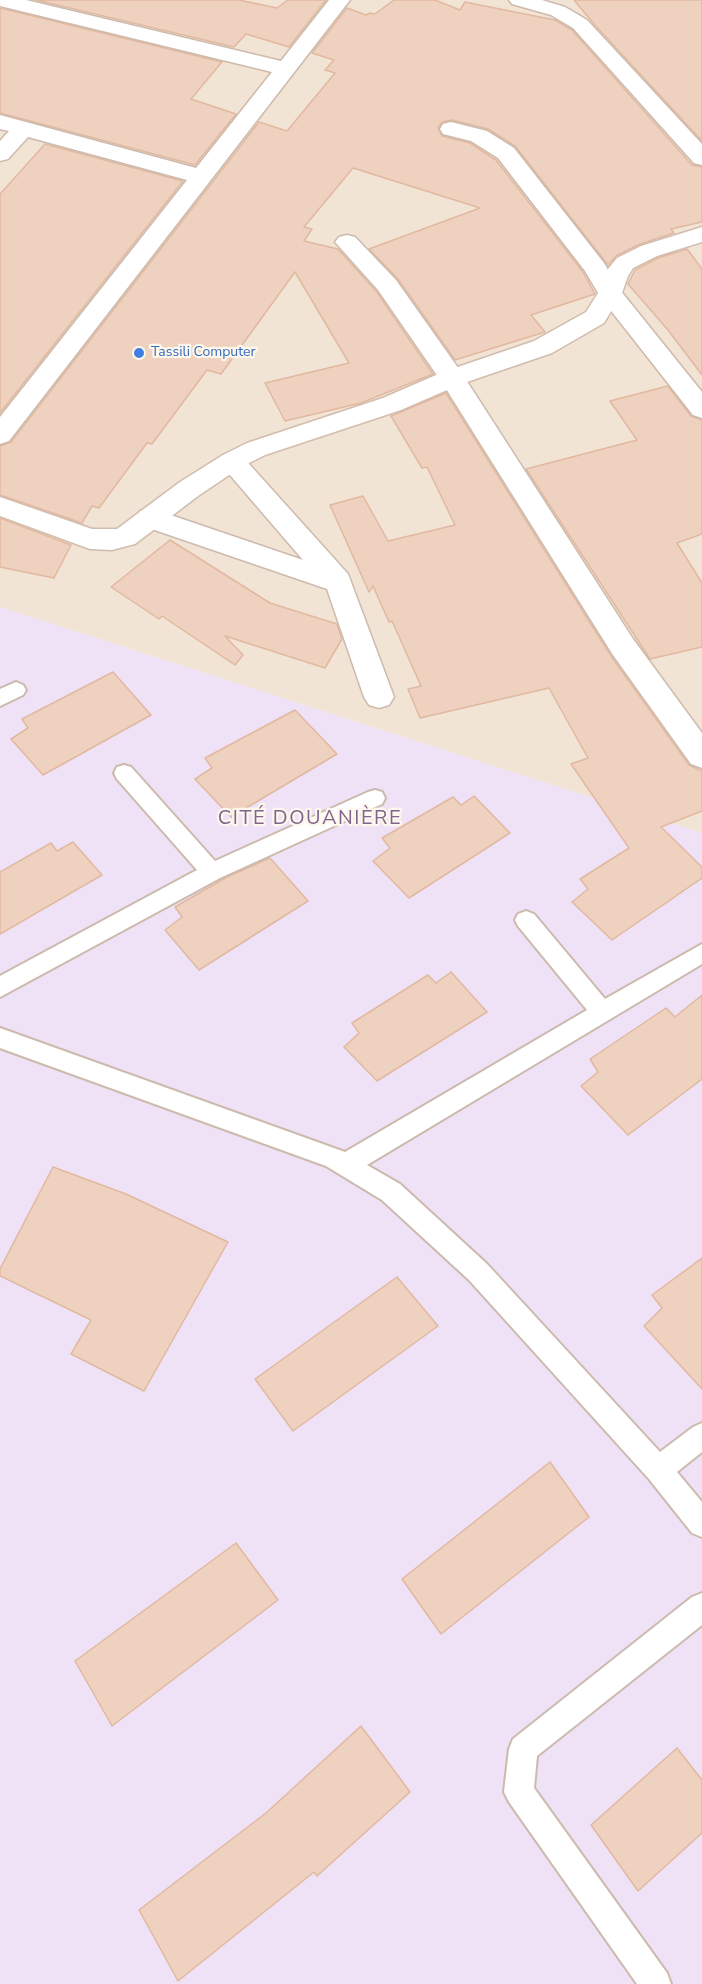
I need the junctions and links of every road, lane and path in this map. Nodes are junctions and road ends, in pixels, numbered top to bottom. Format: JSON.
{"nodes":[{"id":1,"x":0,"y":0,"type":"edge"},
{"id":2,"x":340,"y":0,"type":"edge"},
{"id":3,"x":519,"y":0,"type":"edge"},
{"id":4,"x":286,"y":69,"type":"junction"},
{"id":5,"x":0,"y":122,"type":"edge"},
{"id":6,"x":24,"y":128,"type":"junction"},
{"id":7,"x":451,"y":129,"type":"dead end"},
{"id":8,"x":0,"y":154,"type":"edge"},
{"id":9,"x":702,"y":159,"type":"edge"},
{"id":10,"x":202,"y":177,"type":"junction"},
{"id":11,"x":702,"y":234,"type":"edge"},
{"id":12,"x":347,"y":242,"type":"dead end"},
{"id":13,"x":610,"y":293,"type":"junction"},
{"id":14,"x":452,"y":378,"type":"junction"},
{"id":15,"x":702,"y":409,"type":"edge"},
{"id":16,"x":0,"y":435,"type":"edge"},
{"id":17,"x":232,"y":461,"type":"junction"},
{"id":18,"x":0,"y":506,"type":"edge"},
{"id":19,"x":150,"y":518,"type":"junction"},
{"id":20,"x":338,"y":582,"type":"junction"},
{"id":21,"x":379,"y":697,"type":"dead end"},
{"id":22,"x":702,"y":756,"type":"edge"},
{"id":23,"x":124,"y":773,"type":"dead end"},
{"id":24,"x":375,"y":798,"type":"dead end"},
{"id":25,"x":212,"y":872,"type":"junction"},
{"id":26,"x":526,"y":920,"type":"dead end"},
{"id":27,"x":702,"y":953,"type":"edge"},
{"id":28,"x":0,"y":987,"type":"edge"},
{"id":29,"x":602,"y":1011,"type":"junction"},
{"id":30,"x":0,"y":1038,"type":"edge"},
{"id":31,"x":345,"y":1165,"type":"junction"},
{"id":32,"x":702,"y":1436,"type":"edge"},
{"id":33,"x":658,"y":1470,"type":"junction"},
{"id":34,"x":702,"y":1523,"type":"edge"},
{"id":35,"x":702,"y":1607,"type":"edge"},
{"id":36,"x":656,"y":1984,"type":"edge"}],
"edges":[{"from":1,"to":4,"type":"street"},
{"from":2,"to":4,"type":"street"},
{"from":3,"to":9,"type":"street"},
{"from":4,"to":10,"type":"street"},
{"from":5,"to":6,"type":"street"},
{"from":6,"to":8,"type":"street"},
{"from":6,"to":10,"type":"street"},
{"from":7,"to":13,"type":"street"},
{"from":10,"to":16,"type":"street"},
{"from":11,"to":13,"type":"street"},
{"from":12,"to":14,"type":"street"},
{"from":13,"to":14,"type":"street"},
{"from":13,"to":15,"type":"street"},
{"from":14,"to":17,"type":"street"},
{"from":14,"to":22,"type":"street"},
{"from":17,"to":19,"type":"street"},
{"from":17,"to":20,"type":"street"},
{"from":18,"to":19,"type":"street"},
{"from":19,"to":20,"type":"street"},
{"from":20,"to":21,"type":"street"},
{"from":23,"to":25,"type":"lane"},
{"from":24,"to":25,"type":"lane"},
{"from":25,"to":28,"type":"lane"},
{"from":26,"to":29,"type":"lane"},
{"from":27,"to":29,"type":"lane"},
{"from":29,"to":31,"type":"lane"},
{"from":30,"to":31,"type":"lane"},
{"from":31,"to":33,"type":"lane"},
{"from":32,"to":33,"type":"lane"},
{"from":33,"to":34,"type":"lane"},
{"from":35,"to":36,"type":"lane"}]}
